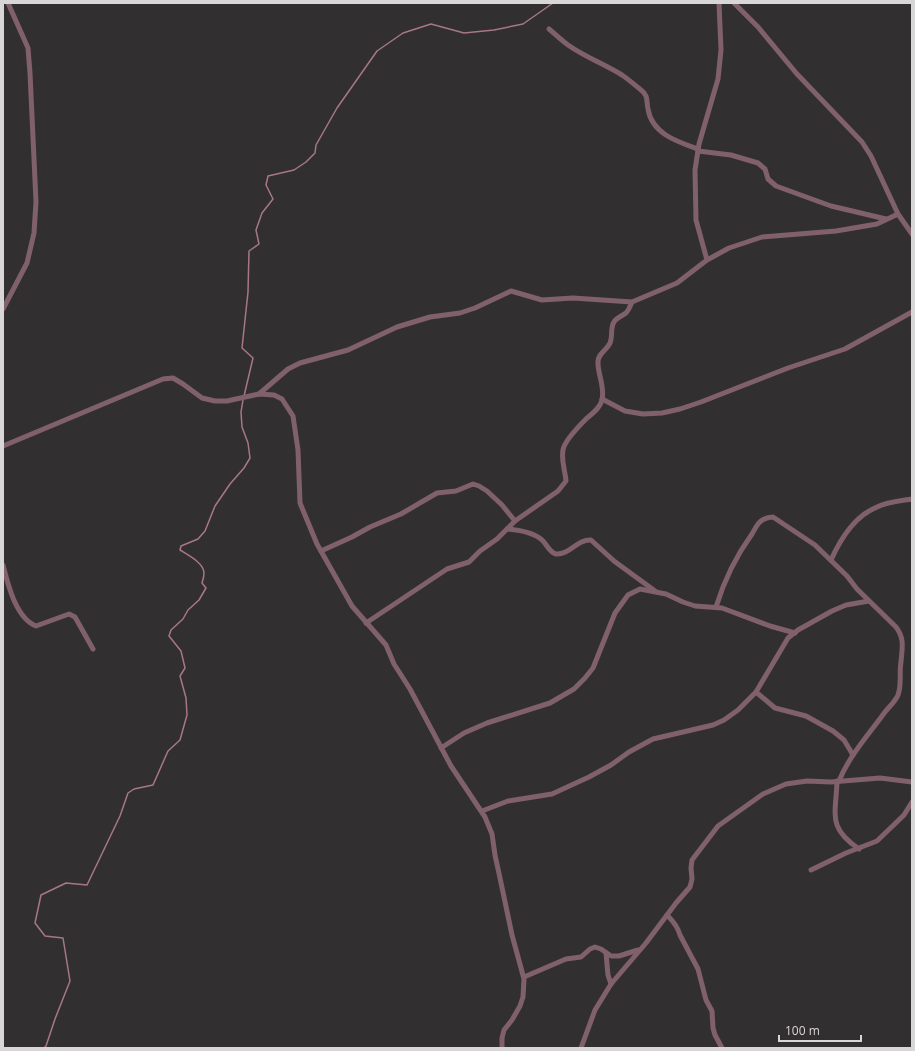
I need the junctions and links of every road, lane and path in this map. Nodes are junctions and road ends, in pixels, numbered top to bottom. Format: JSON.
{"nodes":[{"id":1,"x":8,"y":3,"type":"edge"},
{"id":2,"x":720,"y":3,"type":"edge"},
{"id":3,"x":734,"y":3,"type":"edge"},
{"id":4,"x":549,"y":29,"type":"dead end"},
{"id":5,"x":698,"y":150,"type":"junction"},
{"id":6,"x":898,"y":214,"type":"junction"},
{"id":7,"x":886,"y":219,"type":"junction"},
{"id":8,"x":912,"y":234,"type":"edge"},
{"id":9,"x":707,"y":260,"type":"junction"},
{"id":10,"x":632,"y":302,"type":"junction"},
{"id":11,"x":3,"y":309,"type":"edge"},
{"id":12,"x":912,"y":312,"type":"edge"},
{"id":13,"x":259,"y":394,"type":"junction"},
{"id":14,"x":602,"y":399,"type":"junction"},
{"id":15,"x":3,"y":446,"type":"edge"},
{"id":16,"x":912,"y":499,"type":"edge"},
{"id":17,"x":515,"y":521,"type":"junction"},
{"id":18,"x":507,"y":529,"type":"junction"},
{"id":19,"x":321,"y":551,"type":"junction"},
{"id":20,"x":831,"y":560,"type":"junction"},
{"id":21,"x":3,"y":565,"type":"edge"},
{"id":22,"x":658,"y":592,"type":"junction"},
{"id":23,"x":869,"y":601,"type":"junction"},
{"id":24,"x":716,"y":607,"type":"junction"},
{"id":25,"x":366,"y":623,"type":"junction"},
{"id":26,"x":795,"y":633,"type":"junction"},
{"id":27,"x":93,"y":649,"type":"dead end"},
{"id":28,"x":756,"y":692,"type":"junction"},
{"id":29,"x":441,"y":748,"type":"junction"},
{"id":30,"x":853,"y":755,"type":"junction"},
{"id":31,"x":838,"y":781,"type":"junction"},
{"id":32,"x":912,"y":782,"type":"edge"},
{"id":33,"x":912,"y":802,"type":"edge"},
{"id":34,"x":482,"y":811,"type":"junction"},
{"id":35,"x":859,"y":849,"type":"junction"},
{"id":36,"x":812,"y":870,"type":"dead end"},
{"id":37,"x":667,"y":915,"type":"junction"},
{"id":38,"x":640,"y":950,"type":"junction"},
{"id":39,"x":606,"y":953,"type":"junction"},
{"id":40,"x":524,"y":977,"type":"junction"},
{"id":41,"x":612,"y":984,"type":"junction"},
{"id":42,"x":502,"y":1048,"type":"edge"},
{"id":43,"x":581,"y":1048,"type":"edge"},
{"id":44,"x":722,"y":1048,"type":"edge"}],
"edges":[{"from":1,"to":11,"type":"street"},
{"from":2,"to":5,"type":"street"},
{"from":3,"to":6,"type":"street"},
{"from":4,"to":5,"type":"street"},
{"from":5,"to":7,"type":"street"},
{"from":5,"to":9,"type":"street"},
{"from":6,"to":7,"type":"street"},
{"from":6,"to":8,"type":"street"},
{"from":7,"to":9,"type":"street"},
{"from":9,"to":10,"type":"street"},
{"from":10,"to":13,"type":"street"},
{"from":10,"to":14,"type":"street"},
{"from":12,"to":14,"type":"street"},
{"from":13,"to":15,"type":"street"},
{"from":13,"to":19,"type":"street"},
{"from":14,"to":17,"type":"street"},
{"from":16,"to":20,"type":"street"},
{"from":17,"to":18,"type":"street"},
{"from":17,"to":19,"type":"street"},
{"from":18,"to":22,"type":"street"},
{"from":18,"to":25,"type":"street"},
{"from":19,"to":25,"type":"street"},
{"from":20,"to":23,"type":"street"},
{"from":20,"to":24,"type":"street"},
{"from":21,"to":27,"type":"street"},
{"from":22,"to":24,"type":"street"},
{"from":22,"to":29,"type":"street"},
{"from":23,"to":26,"type":"street"},
{"from":23,"to":30,"type":"street"},
{"from":24,"to":26,"type":"street"},
{"from":25,"to":29,"type":"street"},
{"from":26,"to":28,"type":"street"},
{"from":28,"to":30,"type":"street"},
{"from":28,"to":34,"type":"street"},
{"from":29,"to":34,"type":"street"},
{"from":30,"to":31,"type":"street"},
{"from":31,"to":32,"type":"street"},
{"from":31,"to":35,"type":"street"},
{"from":31,"to":37,"type":"street"},
{"from":33,"to":35,"type":"street"},
{"from":34,"to":40,"type":"street"},
{"from":35,"to":36,"type":"street"},
{"from":37,"to":38,"type":"street"},
{"from":37,"to":44,"type":"street"},
{"from":38,"to":39,"type":"street"},
{"from":38,"to":41,"type":"street"},
{"from":39,"to":40,"type":"street"},
{"from":39,"to":41,"type":"street"},
{"from":40,"to":42,"type":"street"},
{"from":41,"to":43,"type":"street"}]}
